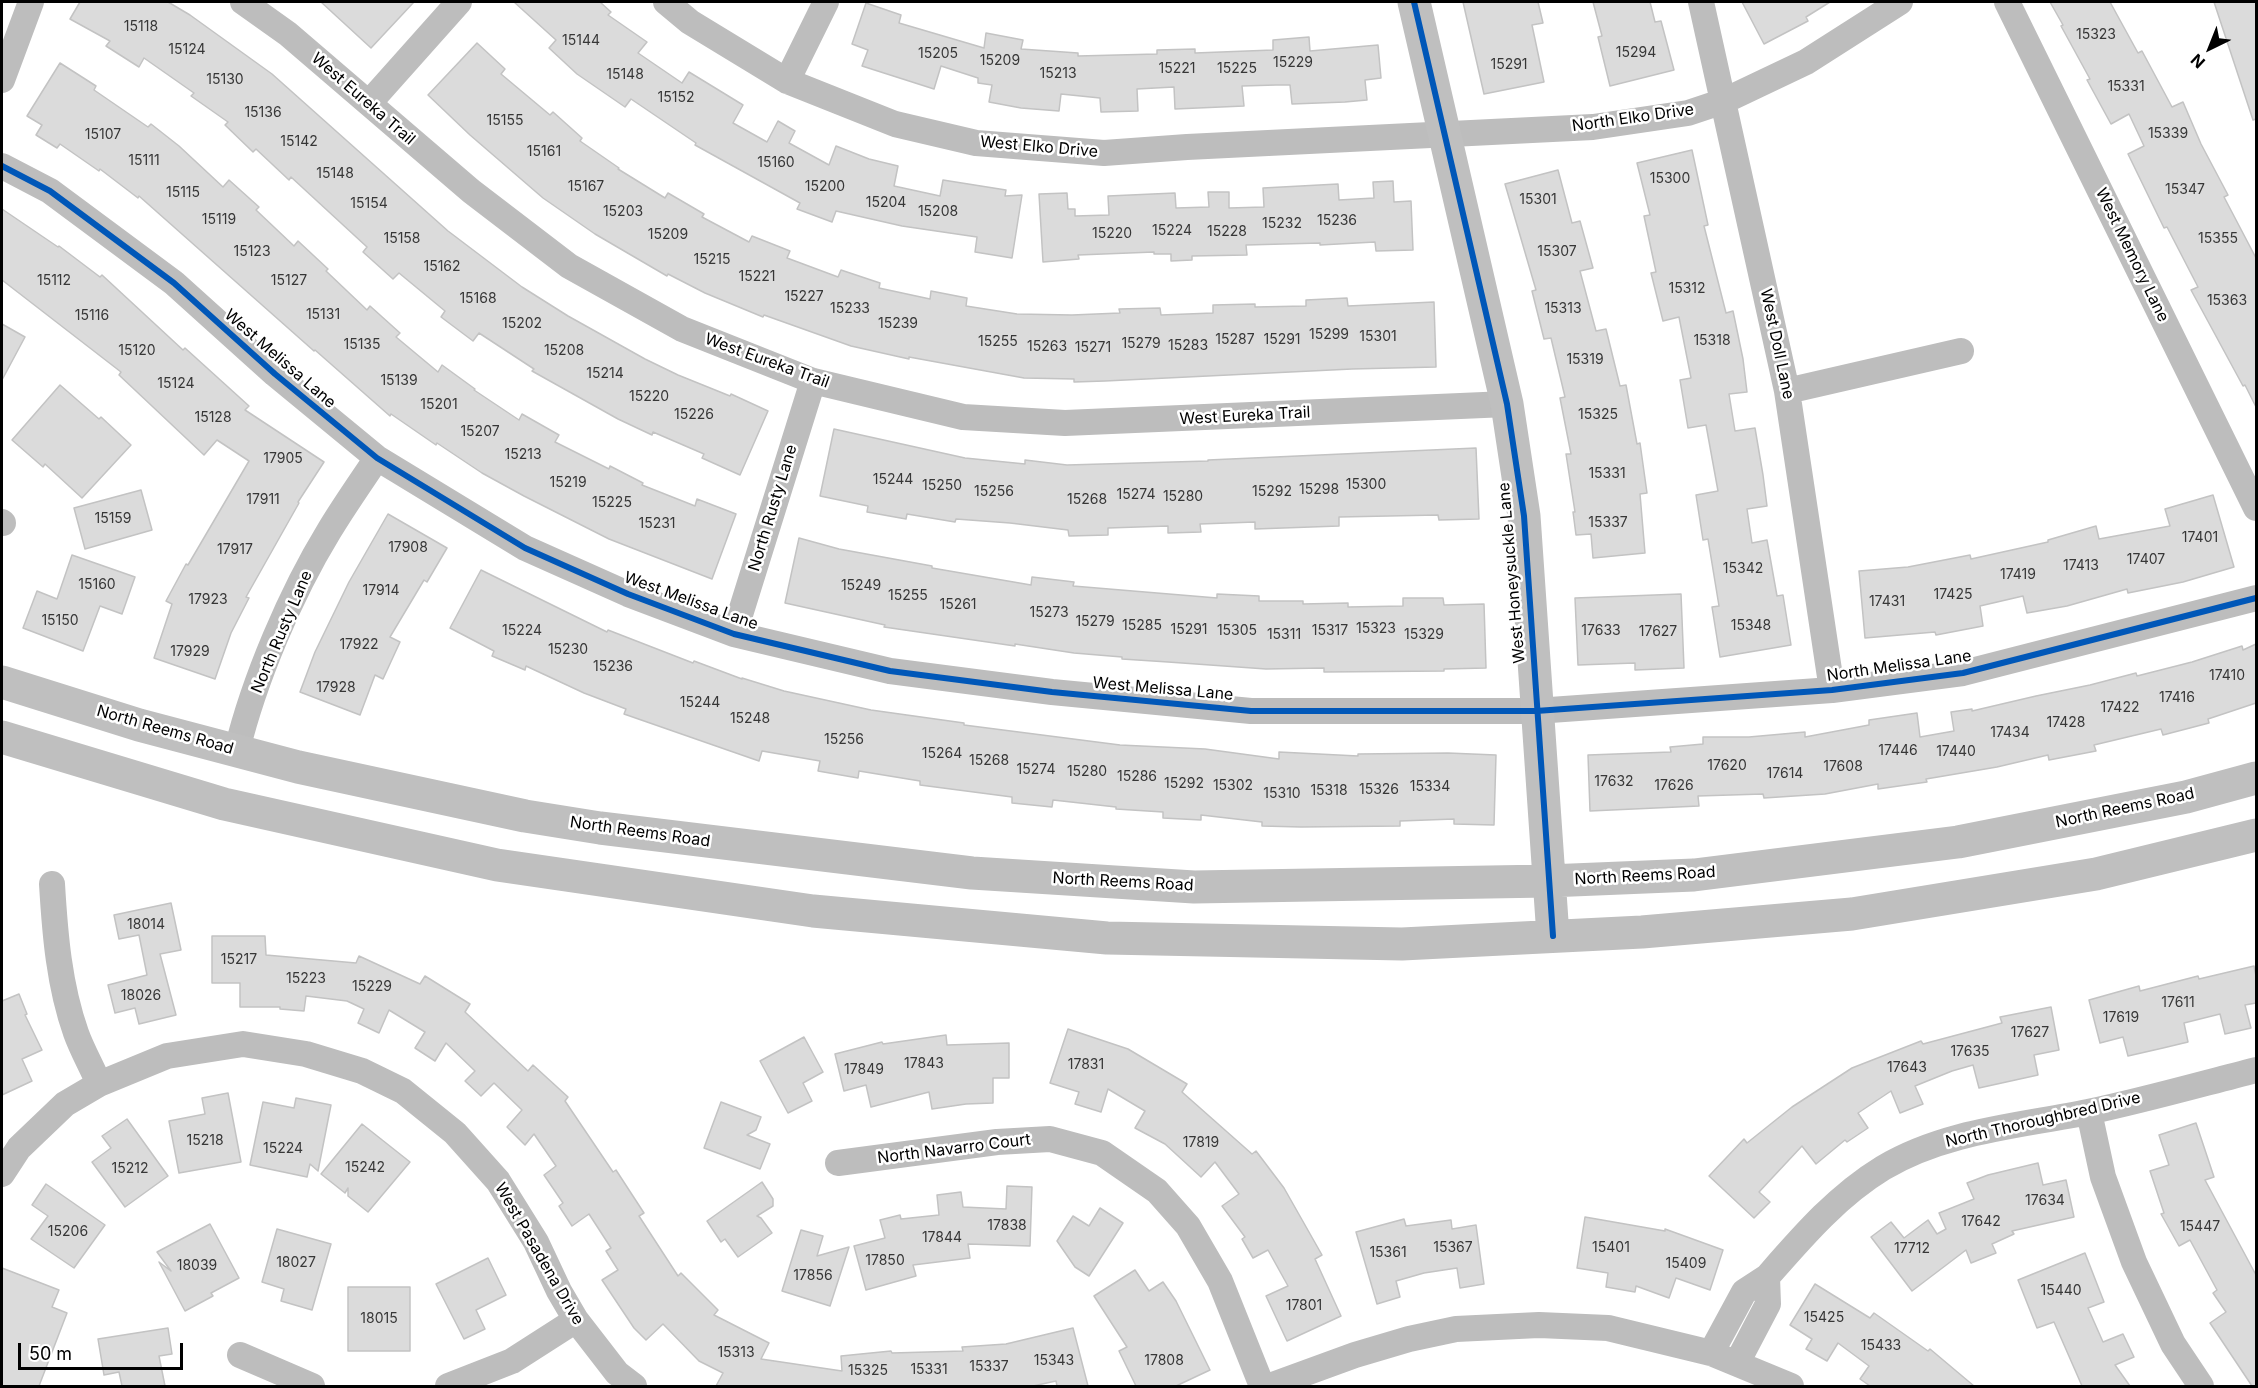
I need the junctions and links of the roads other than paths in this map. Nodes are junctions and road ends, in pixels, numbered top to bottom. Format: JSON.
{"nodes":[{"id":1,"x":32,"y":2,"type":"edge"},
{"id":2,"x":243,"y":2,"type":"edge"},
{"id":3,"x":459,"y":2,"type":"edge"},
{"id":4,"x":666,"y":2,"type":"edge"},
{"id":5,"x":826,"y":2,"type":"edge"},
{"id":6,"x":1414,"y":2,"type":"edge"},
{"id":7,"x":1701,"y":2,"type":"edge"},
{"id":8,"x":1900,"y":2,"type":"edge"},
{"id":9,"x":2007,"y":2,"type":"edge"},
{"id":10,"x":2,"y":80,"type":"edge"},
{"id":11,"x":787,"y":81,"type":"junction"},
{"id":12,"x":1724,"y":101,"type":"junction"},
{"id":13,"x":369,"y":103,"type":"junction"},
{"id":14,"x":1446,"y":134,"type":"junction"},
{"id":15,"x":2,"y":166,"type":"edge"},
{"id":16,"x":1961,"y":351,"type":"dead end"},
{"id":17,"x":813,"y":381,"type":"junction"},
{"id":18,"x":1788,"y":391,"type":"junction"},
{"id":19,"x":1507,"y":404,"type":"junction"},
{"id":20,"x":377,"y":458,"type":"junction"},
{"id":21,"x":2256,"y":508,"type":"edge"},
{"id":22,"x":2256,"y":598,"type":"edge"},
{"id":23,"x":734,"y":634,"type":"junction"},
{"id":24,"x":2,"y":681,"type":"edge"},
{"id":25,"x":1832,"y":690,"type":"junction"},
{"id":26,"x":1536,"y":711,"type":"junction"},
{"id":27,"x":2,"y":737,"type":"edge"},
{"id":28,"x":237,"y":750,"type":"junction"},
{"id":29,"x":2256,"y":778,"type":"edge"},
{"id":30,"x":2256,"y":835,"type":"edge"},
{"id":31,"x":1548,"y":881,"type":"junction"},
{"id":32,"x":52,"y":884,"type":"dead end"},
{"id":33,"x":1553,"y":936,"type":"junction"},
{"id":34,"x":2256,"y":1070,"type":"edge"},
{"id":35,"x":99,"y":1084,"type":"junction"},
{"id":36,"x":2089,"y":1112,"type":"junction"},
{"id":37,"x":838,"y":1163,"type":"dead end"},
{"id":38,"x":2,"y":1174,"type":"edge"},
{"id":39,"x":1767,"y":1276,"type":"junction"},
{"id":40,"x":576,"y":1320,"type":"junction"},
{"id":41,"x":1711,"y":1353,"type":"junction"},
{"id":42,"x":240,"y":1355,"type":"dead end"},
{"id":43,"x":1737,"y":1363,"type":"junction"},
{"id":44,"x":312,"y":1386,"type":"edge"},
{"id":45,"x":448,"y":1386,"type":"edge"},
{"id":46,"x":634,"y":1386,"type":"edge"},
{"id":47,"x":1262,"y":1386,"type":"edge"},
{"id":48,"x":1270,"y":1386,"type":"edge"},
{"id":49,"x":1791,"y":1386,"type":"edge"},
{"id":50,"x":2201,"y":1386,"type":"edge"}],
"edges":[{"from":1,"to":10,"type":"street"},
{"from":2,"to":13,"type":"street","name":"West Eureka Trail"},
{"from":3,"to":13,"type":"street"},
{"from":4,"to":11,"type":"street","name":"West Elko Drive"},
{"from":5,"to":11,"type":"street"},
{"from":6,"to":14,"type":"main road","name":"West Honeysuckle Lane"},
{"from":7,"to":12,"type":"street","name":"West Doll Lane"},
{"from":8,"to":12,"type":"street","name":"North Elko Drive"},
{"from":9,"to":21,"type":"street","name":"West Memory Lane"},
{"from":11,"to":14,"type":"street","name":"West Elko Drive"},
{"from":12,"to":14,"type":"street","name":"North Elko Drive"},
{"from":12,"to":18,"type":"street","name":"West Doll Lane"},
{"from":13,"to":17,"type":"street","name":"West Eureka Trail"},
{"from":14,"to":19,"type":"main road","name":"West Honeysuckle Lane"},
{"from":15,"to":20,"type":"street","name":"West Melissa Lane"},
{"from":16,"to":18,"type":"street"},
{"from":17,"to":19,"type":"street","name":"West Eureka Trail"},
{"from":17,"to":23,"type":"street","name":"North Rusty Lane"},
{"from":18,"to":25,"type":"street","name":"West Doll Lane"},
{"from":19,"to":26,"type":"main road","name":"West Honeysuckle Lane"},
{"from":20,"to":23,"type":"street","name":"West Melissa Lane"},
{"from":20,"to":28,"type":"street","name":"North Rusty Lane"},
{"from":22,"to":25,"type":"street","name":"North Melissa Lane"},
{"from":23,"to":26,"type":"street","name":"West Melissa Lane"},
{"from":24,"to":28,"type":"main road","name":"North Reems Road"},
{"from":25,"to":26,"type":"street","name":"North Melissa Lane"},
{"from":26,"to":31,"type":"main road","name":"West Honeysuckle Lane"},
{"from":27,"to":33,"type":"main road"},
{"from":28,"to":31,"type":"main road","name":"North Reems Road"},
{"from":29,"to":31,"type":"main road","name":"North Reems Road"},
{"from":30,"to":33,"type":"main road"},
{"from":31,"to":33,"type":"main road","name":"West Honeysuckle Lane"},
{"from":32,"to":35,"type":"street"},
{"from":34,"to":36,"type":"street","name":"North Thoroughbred Drive"},
{"from":35,"to":38,"type":"street","name":"West Pasadena Drive"},
{"from":35,"to":40,"type":"street","name":"West Pasadena Drive"},
{"from":36,"to":39,"type":"street","name":"North Thoroughbred Drive"},
{"from":36,"to":50,"type":"street"},
{"from":37,"to":47,"type":"street","name":"North Navarro Court"},
{"from":39,"to":41,"type":"street","name":"North Thoroughbred Drive"},
{"from":39,"to":43,"type":"street"},
{"from":40,"to":45,"type":"street"},
{"from":40,"to":46,"type":"street","name":"West Pasadena Drive"},
{"from":41,"to":43,"type":"street"},
{"from":41,"to":48,"type":"street"},
{"from":42,"to":44,"type":"street"},
{"from":43,"to":49,"type":"street"}]}
